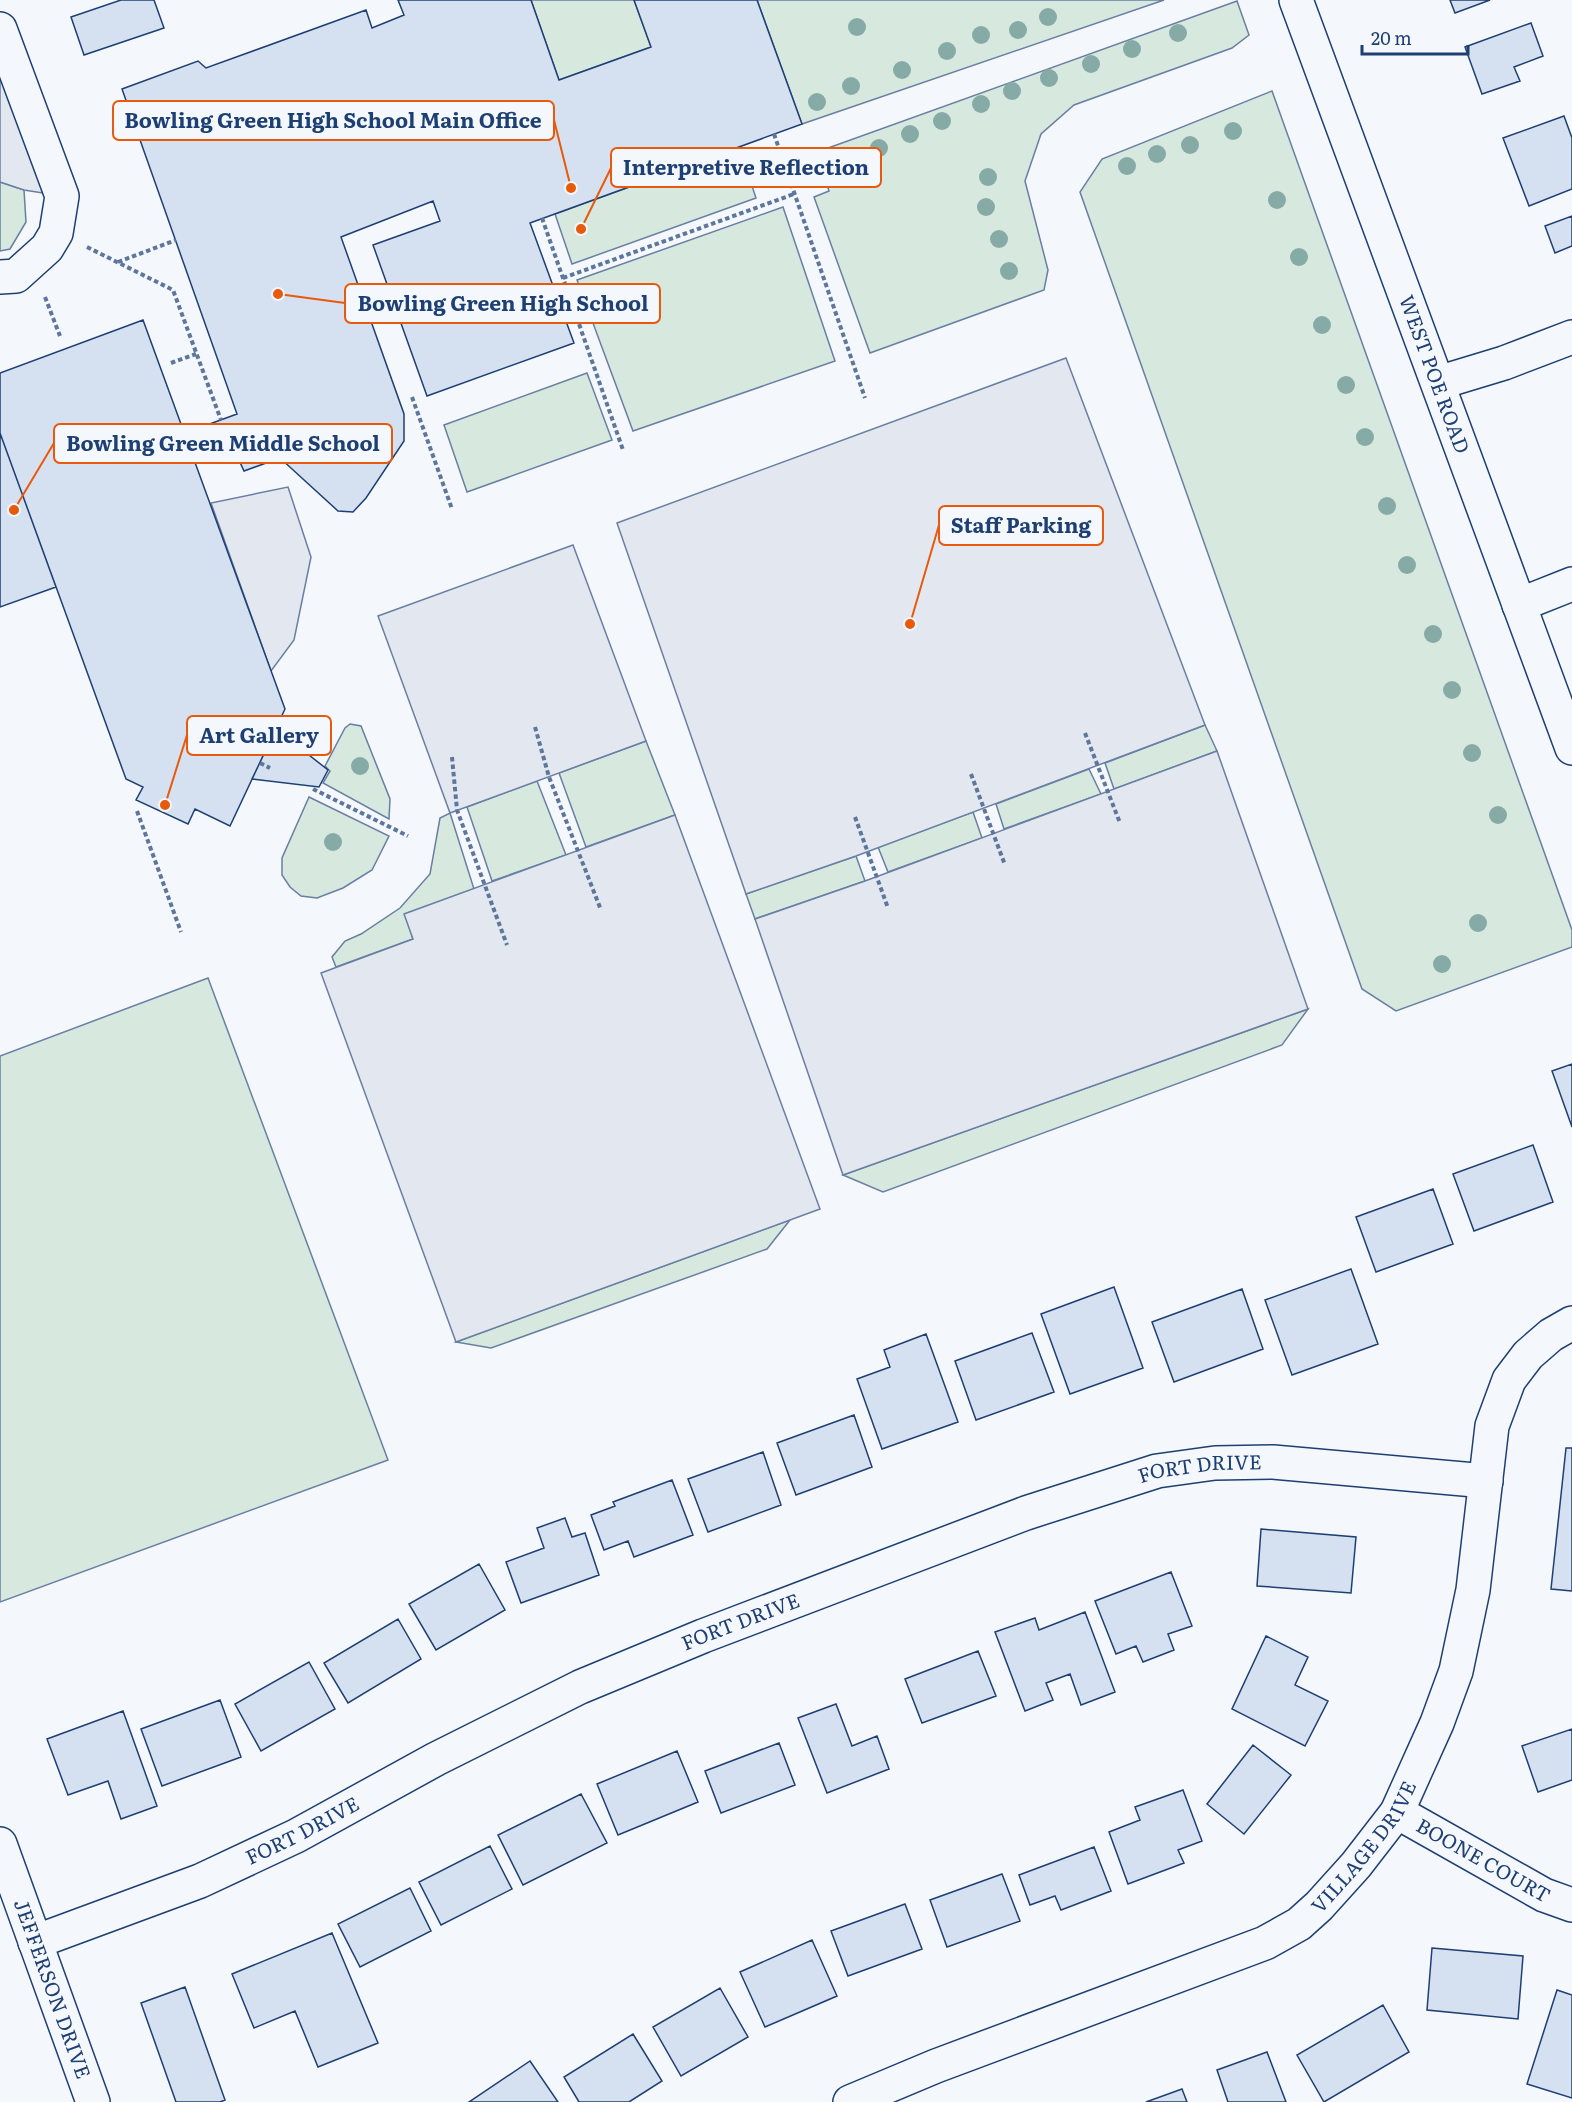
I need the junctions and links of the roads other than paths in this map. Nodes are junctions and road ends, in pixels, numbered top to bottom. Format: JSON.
{"nodes":[{"id":1,"x":1296,"y":0,"type":"edge"},
{"id":2,"x":0,"y":29,"type":"edge"},
{"id":3,"x":0,"y":277,"type":"edge"},
{"id":4,"x":1572,"y":337,"type":"edge"},
{"id":5,"x":1437,"y":383,"type":"junction"},
{"id":6,"x":1572,"y":584,"type":"edge"},
{"id":7,"x":1519,"y":605,"type":"junction"},
{"id":8,"x":1572,"y":748,"type":"edge"},
{"id":9,"x":1572,"y":1323,"type":"edge"},
{"id":10,"x":1486,"y":1481,"type":"junction"},
{"id":11,"x":1397,"y":1812,"type":"junction"},
{"id":12,"x":0,"y":1844,"type":"edge"},
{"id":13,"x":1572,"y":1905,"type":"edge"},
{"id":14,"x":35,"y":1942,"type":"junction"},
{"id":15,"x":93,"y":2102,"type":"edge"},
{"id":16,"x":850,"y":2102,"type":"edge"}],
"edges":[{"from":1,"to":5,"type":"street","name":"WEST POE ROAD"},
{"from":2,"to":3,"type":"street"},
{"from":4,"to":5,"type":"street"},
{"from":5,"to":7,"type":"street","name":"WEST POE ROAD"},
{"from":6,"to":7,"type":"street"},
{"from":7,"to":8,"type":"street","name":"WEST POE ROAD"},
{"from":9,"to":10,"type":"street","name":"VILLAGE DRIVE"},
{"from":10,"to":11,"type":"street","name":"VILLAGE DRIVE"},
{"from":10,"to":14,"type":"street","name":"FORT DRIVE"},
{"from":11,"to":13,"type":"street","name":"BOONE COURT"},
{"from":11,"to":16,"type":"street","name":"VILLAGE DRIVE"},
{"from":12,"to":14,"type":"street","name":"JEFFERSON DRIVE"},
{"from":14,"to":15,"type":"street","name":"JEFFERSON DRIVE"}]}
